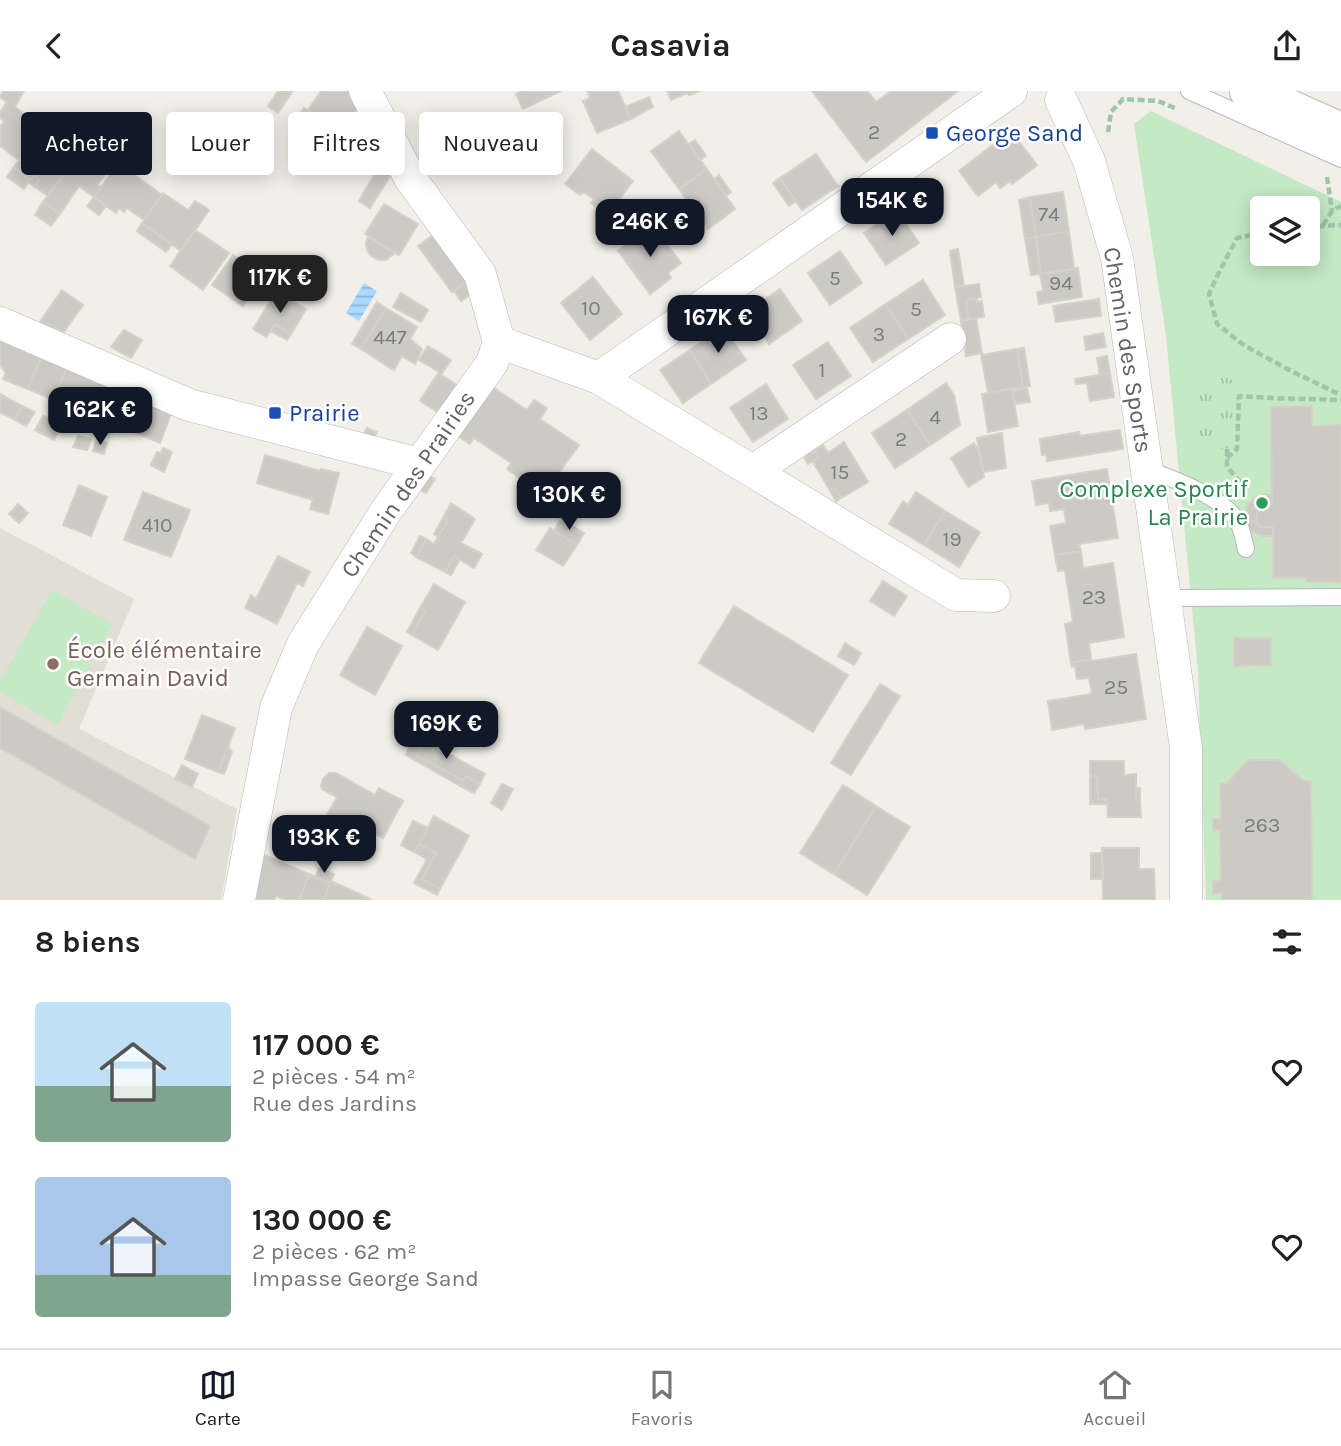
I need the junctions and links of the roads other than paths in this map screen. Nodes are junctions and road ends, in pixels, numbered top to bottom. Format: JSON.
{"nodes":[{"id":1,"x":365,"y":91,"type":"edge"},
{"id":2,"x":1011,"y":91,"type":"edge"},
{"id":3,"x":1021,"y":91,"type":"edge"},
{"id":4,"x":1189,"y":91,"type":"edge"},
{"id":5,"x":1249,"y":91,"type":"edge"},
{"id":6,"x":1067,"y":96,"type":"edge"},
{"id":7,"x":1341,"y":132,"type":"edge"},
{"id":8,"x":1341,"y":159,"type":"edge"},
{"id":9,"x":0,"y":323,"type":"edge"},
{"id":10,"x":950,"y":339,"type":"dead end"},
{"id":11,"x":499,"y":342,"type":"junction"},
{"id":12,"x":599,"y":378,"type":"junction"},
{"id":13,"x":419,"y":464,"type":"junction"},
{"id":14,"x":1147,"y":469,"type":"junction"},
{"id":15,"x":753,"y":471,"type":"junction"},
{"id":16,"x":1246,"y":549,"type":"dead end"},
{"id":17,"x":994,"y":596,"type":"dead end"},
{"id":18,"x":1341,"y":597,"type":"edge"},
{"id":19,"x":1165,"y":598,"type":"junction"},
{"id":20,"x":240,"y":900,"type":"edge"},
{"id":21,"x":1186,"y":900,"type":"edge"}],
"edges":[{"from":1,"to":11,"type":"street"},
{"from":2,"to":12,"type":"street"},
{"from":3,"to":6,"type":"street"},
{"from":4,"to":8,"type":"lane"},
{"from":5,"to":7,"type":"main road"},
{"from":6,"to":14,"type":"street","name":"Chemin des Sports"},
{"from":9,"to":13,"type":"street"},
{"from":10,"to":15,"type":"street"},
{"from":11,"to":12,"type":"street"},
{"from":11,"to":13,"type":"street","name":"Chemin des Prairies"},
{"from":12,"to":15,"type":"street"},
{"from":13,"to":20,"type":"street","name":"Chemin des Prairies"},
{"from":14,"to":16,"type":"lane"},
{"from":14,"to":19,"type":"street","name":"Chemin des Sports"},
{"from":15,"to":17,"type":"street"},
{"from":18,"to":19,"type":"lane"},
{"from":19,"to":21,"type":"street","name":"Chemin des Sports"}]}
